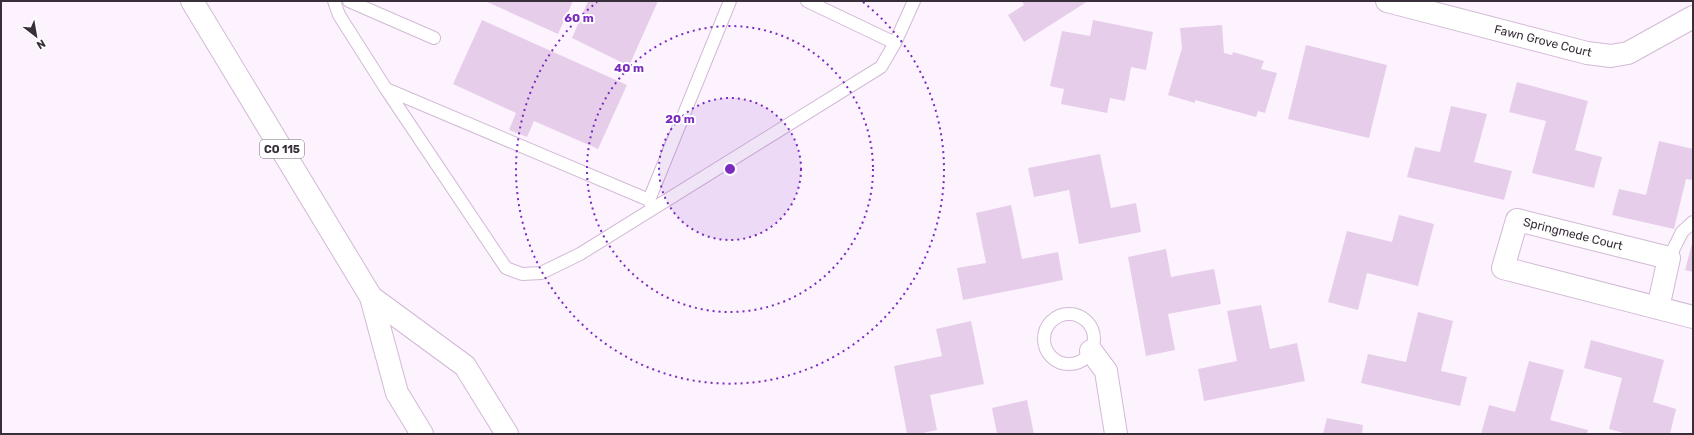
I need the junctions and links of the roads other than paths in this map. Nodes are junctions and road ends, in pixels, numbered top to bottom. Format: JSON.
{"nodes":[{"id":1,"x":192,"y":1,"type":"edge"},
{"id":2,"x":334,"y":1,"type":"edge"},
{"id":3,"x":349,"y":1,"type":"edge"},
{"id":4,"x":730,"y":1,"type":"edge"},
{"id":5,"x":807,"y":1,"type":"edge"},
{"id":6,"x":914,"y":1,"type":"edge"},
{"id":7,"x":1387,"y":1,"type":"edge"},
{"id":8,"x":1693,"y":16,"type":"edge"},
{"id":9,"x":434,"y":38,"type":"dead end"},
{"id":10,"x":895,"y":43,"type":"junction"},
{"id":11,"x":386,"y":89,"type":"junction"},
{"id":12,"x":651,"y":205,"type":"junction"},
{"id":13,"x":1693,"y":222,"type":"edge"},
{"id":14,"x":1669,"y":258,"type":"junction"},
{"id":15,"x":371,"y":297,"type":"junction"},
{"id":16,"x":1658,"y":308,"type":"junction"},
{"id":17,"x":1693,"y":317,"type":"edge"},
{"id":18,"x":1091,"y":351,"type":"junction"},
{"id":19,"x":422,"y":434,"type":"edge"},
{"id":20,"x":506,"y":434,"type":"edge"},
{"id":21,"x":1116,"y":434,"type":"edge"}],
"edges":[{"from":1,"to":15,"type":"main road","number":"CO 115"},
{"from":2,"to":11,"type":"lane"},
{"from":3,"to":9,"type":"lane"},
{"from":4,"to":12,"type":"lane"},
{"from":5,"to":10,"type":"lane"},
{"from":6,"to":10,"type":"lane"},
{"from":7,"to":8,"type":"main road","name":"Fawn Grove Court"},
{"from":10,"to":12,"type":"lane"},
{"from":11,"to":12,"type":"lane"},
{"from":11,"to":12,"type":"lane"},
{"from":13,"to":14,"type":"lane"},
{"from":14,"to":16,"type":"main road"},
{"from":14,"to":16,"type":"main road","name":"Springmede Court"},
{"from":15,"to":19,"type":"main road","number":"CO 115"},
{"from":15,"to":20,"type":"main road","number":"CO 115"},
{"from":16,"to":17,"type":"main road","name":"Springmede Court"},
{"from":18,"to":18,"type":"lane"},
{"from":18,"to":21,"type":"main road"}]}
